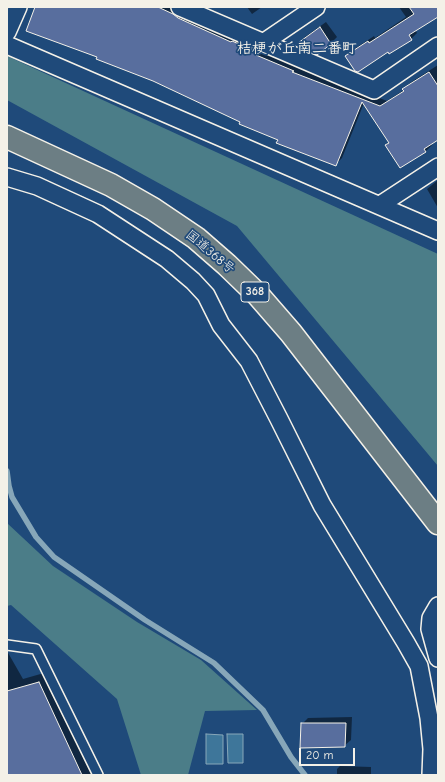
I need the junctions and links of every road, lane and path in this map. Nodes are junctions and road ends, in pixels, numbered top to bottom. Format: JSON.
{"nodes":[{"id":1,"x":18,"y":7,"type":"edge"},
{"id":2,"x":180,"y":7,"type":"edge"},
{"id":3,"x":316,"y":7,"type":"edge"},
{"id":4,"x":7,"y":32,"type":"edge"},
{"id":5,"x":263,"y":43,"type":"junction"},
{"id":6,"x":7,"y":44,"type":"edge"},
{"id":7,"x":438,"y":46,"type":"edge"},
{"id":8,"x":7,"y":137,"type":"edge"},
{"id":9,"x":438,"y":167,"type":"edge"},
{"id":10,"x":7,"y":177,"type":"edge"},
{"id":11,"x":380,"y":205,"type":"junction"},
{"id":12,"x":438,"y":231,"type":"edge"},
{"id":13,"x":438,"y":523,"type":"edge"},
{"id":14,"x":438,"y":606,"type":"edge"},
{"id":15,"x":7,"y":645,"type":"edge"},
{"id":16,"x":438,"y":658,"type":"edge"},
{"id":17,"x":433,"y":715,"type":"edge"},
{"id":18,"x":98,"y":775,"type":"edge"},
{"id":19,"x":431,"y":775,"type":"edge"}],
"edges":[{"from":1,"to":4,"type":"street"},
{"from":2,"to":5,"type":"street"},
{"from":3,"to":5,"type":"street"},
{"from":5,"to":7,"type":"street"},
{"from":6,"to":11,"type":"street"},
{"from":8,"to":13,"type":"highway","name":"国道368号","number":"368"},
{"from":9,"to":11,"type":"street"},
{"from":10,"to":17,"type":"street"},
{"from":11,"to":12,"type":"street"},
{"from":14,"to":16,"type":"street"},
{"from":15,"to":18,"type":"lane"},
{"from":17,"to":19,"type":"street"}]}
